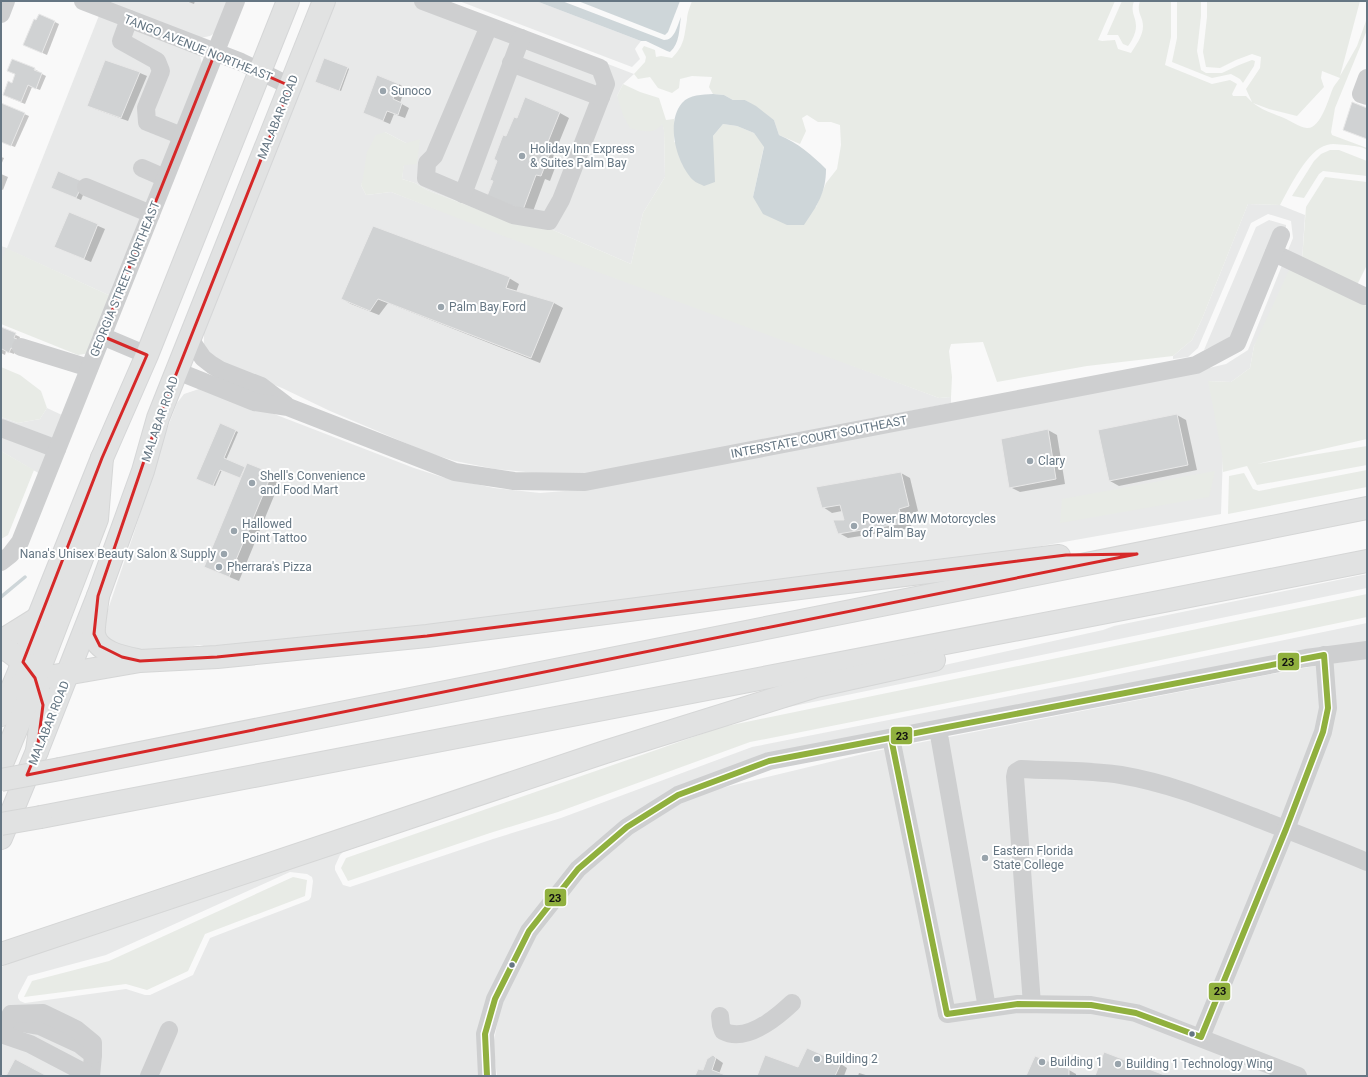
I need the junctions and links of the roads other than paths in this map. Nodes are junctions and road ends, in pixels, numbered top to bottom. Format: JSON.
{"nodes":[{"id":1,"x":6,"y":1,"type":"edge"},
{"id":2,"x":83,"y":1,"type":"edge"},
{"id":3,"x":236,"y":1,"type":"edge"},
{"id":4,"x":288,"y":1,"type":"edge"},
{"id":5,"x":324,"y":1,"type":"edge"},
{"id":6,"x":423,"y":1,"type":"edge"},
{"id":7,"x":121,"y":11,"type":"edge"},
{"id":8,"x":1,"y":14,"type":"edge"},
{"id":9,"x":489,"y":26,"type":"junction"},
{"id":10,"x":520,"y":38,"type":"junction"},
{"id":11,"x":215,"y":53,"type":"junction"},
{"id":12,"x":511,"y":62,"type":"junction"},
{"id":13,"x":260,"y":72,"type":"junction"},
{"id":14,"x":1367,"y":78,"type":"edge"},
{"id":15,"x":290,"y":86,"type":"junction"},
{"id":16,"x":1367,"y":96,"type":"edge"},
{"id":17,"x":601,"y":97,"type":"junction"},
{"id":18,"x":182,"y":136,"type":"junction"},
{"id":19,"x":142,"y":168,"type":"dead end"},
{"id":20,"x":165,"y":178,"type":"junction"},
{"id":21,"x":86,"y":188,"type":"dead end"},
{"id":22,"x":463,"y":194,"type":"junction"},
{"id":23,"x":151,"y":214,"type":"junction"},
{"id":24,"x":1281,"y":235,"type":"dead end"},
{"id":25,"x":1274,"y":253,"type":"junction"},
{"id":26,"x":1364,"y":296,"type":"dead end"},
{"id":27,"x":165,"y":311,"type":"junction"},
{"id":28,"x":102,"y":336,"type":"junction"},
{"id":29,"x":190,"y":339,"type":"junction"},
{"id":30,"x":21,"y":347,"type":"dead end"},
{"id":31,"x":147,"y":355,"type":"junction"},
{"id":32,"x":89,"y":368,"type":"junction"},
{"id":33,"x":177,"y":371,"type":"junction"},
{"id":34,"x":288,"y":407,"type":"junction"},
{"id":35,"x":1,"y":428,"type":"edge"},
{"id":36,"x":57,"y":449,"type":"junction"},
{"id":37,"x":102,"y":458,"type":"junction"},
{"id":38,"x":1367,"y":508,"type":"edge"},
{"id":39,"x":1136,"y":554,"type":"junction"},
{"id":40,"x":6,"y":558,"type":"edge"},
{"id":41,"x":1367,"y":561,"type":"edge"},
{"id":42,"x":98,"y":596,"type":"junction"},
{"id":43,"x":1164,"y":601,"type":"junction"},
{"id":44,"x":38,"y":618,"type":"junction"},
{"id":45,"x":1,"y":641,"type":"edge"},
{"id":46,"x":1,"y":647,"type":"edge"},
{"id":47,"x":1367,"y":650,"type":"edge"},
{"id":48,"x":1324,"y":655,"type":"junction"},
{"id":49,"x":140,"y":661,"type":"junction"},
{"id":50,"x":29,"y":670,"type":"junction"},
{"id":51,"x":69,"y":673,"type":"junction"},
{"id":52,"x":5,"y":705,"type":"edge"},
{"id":53,"x":938,"y":728,"type":"junction"},
{"id":54,"x":891,"y":738,"type":"junction"},
{"id":55,"x":38,"y":751,"type":"junction"},
{"id":56,"x":1,"y":766,"type":"edge"},
{"id":57,"x":1,"y":780,"type":"edge"},
{"id":58,"x":1,"y":824,"type":"edge"},
{"id":59,"x":1286,"y":829,"type":"junction"},
{"id":60,"x":1,"y":838,"type":"edge"},
{"id":61,"x":1367,"y":862,"type":"edge"},
{"id":62,"x":1,"y":954,"type":"edge"},
{"id":63,"x":792,"y":1004,"type":"dead end"},
{"id":64,"x":1032,"y":1004,"type":"junction"},
{"id":65,"x":987,"y":1008,"type":"junction"},
{"id":66,"x":720,"y":1016,"type":"dead end"},
{"id":67,"x":169,"y":1030,"type":"dead end"},
{"id":68,"x":3,"y":1032,"type":"edge"},
{"id":69,"x":1201,"y":1038,"type":"junction"},
{"id":70,"x":1261,"y":1069,"type":"edge"},
{"id":71,"x":67,"y":1076,"type":"edge"},
{"id":72,"x":81,"y":1076,"type":"edge"},
{"id":73,"x":91,"y":1076,"type":"edge"},
{"id":74,"x":149,"y":1076,"type":"edge"},
{"id":75,"x":487,"y":1076,"type":"edge"},
{"id":76,"x":1298,"y":1076,"type":"edge"}],
"edges":[{"from":1,"to":8,"type":"street"},
{"from":2,"to":7,"type":"street","name":"TANGO AVENUE NORTHEAST"},
{"from":3,"to":11,"type":"street","name":"GEORGIA STREET NORTHEAST"},
{"from":4,"to":13,"type":"main road"},
{"from":5,"to":15,"type":"main road","name":"MALABAR ROAD"},
{"from":6,"to":9,"type":"street"},
{"from":7,"to":11,"type":"street","name":"TANGO AVENUE NORTHEAST"},
{"from":7,"to":18,"type":"street"},
{"from":9,"to":10,"type":"street"},
{"from":9,"to":22,"type":"street"},
{"from":10,"to":12,"type":"street"},
{"from":10,"to":17,"type":"street"},
{"from":11,"to":13,"type":"street","name":"TANGO AVENUE NORTHEAST"},
{"from":11,"to":18,"type":"street","name":"GEORGIA STREET NORTHEAST"},
{"from":12,"to":17,"type":"street"},
{"from":12,"to":22,"type":"street"},
{"from":13,"to":15,"type":"street","name":"TANGO AVENUE NORTHEAST"},
{"from":13,"to":27,"type":"main road"},
{"from":14,"to":16,"type":"street"},
{"from":15,"to":29,"type":"main road","name":"MALABAR ROAD"},
{"from":17,"to":22,"type":"street"},
{"from":18,"to":20,"type":"street","name":"GEORGIA STREET NORTHEAST"},
{"from":19,"to":20,"type":"street"},
{"from":20,"to":23,"type":"street","name":"GEORGIA STREET NORTHEAST"},
{"from":21,"to":23,"type":"street"},
{"from":23,"to":28,"type":"street","name":"GEORGIA STREET NORTHEAST"},
{"from":24,"to":25,"type":"street","name":"INTERSTATE COURT SOUTHEAST"},
{"from":25,"to":26,"type":"street"},
{"from":25,"to":34,"type":"street","name":"INTERSTATE COURT SOUTHEAST"},
{"from":27,"to":31,"type":"main road"},
{"from":27,"to":33,"type":"main road"},
{"from":28,"to":31,"type":"street"},
{"from":28,"to":32,"type":"street","name":"GEORGIA STREET NORTHEAST"},
{"from":29,"to":33,"type":"main road","name":"MALABAR ROAD"},
{"from":29,"to":34,"type":"street","name":"INTERSTATE COURT SOUTHEAST"},
{"from":30,"to":32,"type":"street"},
{"from":31,"to":37,"type":"main road"},
{"from":32,"to":36,"type":"street","name":"GEORGIA STREET NORTHEAST"},
{"from":33,"to":34,"type":"street","name":"INTERSTATE COURT SOUTHEAST"},
{"from":33,"to":42,"type":"main road","name":"MALABAR ROAD"},
{"from":35,"to":36,"type":"street"},
{"from":36,"to":40,"type":"street","name":"GEORGIA STREET NORTHEAST"},
{"from":37,"to":44,"type":"main road"},
{"from":37,"to":50,"type":"main road"},
{"from":38,"to":39,"type":"main road"},
{"from":39,"to":49,"type":"main road"},
{"from":39,"to":57,"type":"main road","bridge":true},
{"from":41,"to":43,"type":"main road"},
{"from":42,"to":49,"type":"main road"},
{"from":42,"to":51,"type":"main road","name":"MALABAR ROAD"},
{"from":43,"to":58,"type":"main road","bridge":true},
{"from":43,"to":62,"type":"main road"},
{"from":44,"to":45,"type":"main road"},
{"from":44,"to":50,"type":"main road"},
{"from":46,"to":50,"type":"main road"},
{"from":47,"to":48,"type":"street"},
{"from":48,"to":53,"type":"street"},
{"from":48,"to":59,"type":"street"},
{"from":49,"to":51,"type":"main road"},
{"from":50,"to":51,"type":"main road"},
{"from":50,"to":52,"type":"main road"},
{"from":50,"to":55,"type":"main road"},
{"from":50,"to":56,"type":"main road"},
{"from":51,"to":55,"type":"main road","name":"MALABAR ROAD"},
{"from":53,"to":54,"type":"street"},
{"from":53,"to":65,"type":"street"},
{"from":54,"to":65,"type":"street"},
{"from":54,"to":75,"type":"street"},
{"from":55,"to":60,"type":"main road","name":"MALABAR ROAD"},
{"from":59,"to":61,"type":"street"},
{"from":59,"to":64,"type":"street"},
{"from":59,"to":69,"type":"street"},
{"from":63,"to":66,"type":"street"},
{"from":64,"to":65,"type":"street"},
{"from":64,"to":69,"type":"street"},
{"from":67,"to":74,"type":"street"},
{"from":68,"to":71,"type":"street"},
{"from":68,"to":73,"type":"street"},
{"from":68,"to":73,"type":"street"},
{"from":69,"to":70,"type":"street"},
{"from":70,"to":76,"type":"street"},
{"from":72,"to":73,"type":"street"}]}
